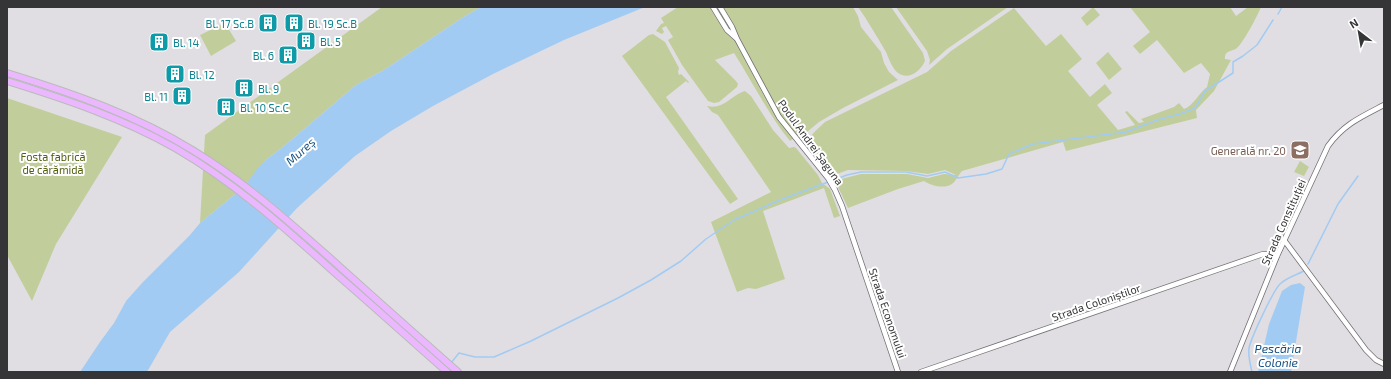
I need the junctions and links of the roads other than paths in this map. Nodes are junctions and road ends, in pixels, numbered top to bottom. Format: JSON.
{"nodes":[{"id":1,"x":713,"y":7,"type":"edge"},
{"id":2,"x":720,"y":7,"type":"edge"},
{"id":3,"x":737,"y":39,"type":"junction"},
{"id":4,"x":7,"y":73,"type":"edge"},
{"id":5,"x":7,"y":81,"type":"edge"},
{"id":6,"x":1384,"y":105,"type":"edge"},
{"id":7,"x":1284,"y":240,"type":"junction"},
{"id":8,"x":1277,"y":256,"type":"junction"},
{"id":9,"x":860,"y":261,"type":"joint"},
{"id":10,"x":1384,"y":364,"type":"edge"},
{"id":11,"x":447,"y":372,"type":"edge"},
{"id":12,"x":458,"y":372,"type":"edge"},
{"id":13,"x":898,"y":372,"type":"edge"},
{"id":14,"x":921,"y":372,"type":"edge"},
{"id":15,"x":1230,"y":372,"type":"edge"}],
"edges":[{"from":1,"to":3,"type":"street","name":"Podul Andrei Șaguna"},
{"from":2,"to":3,"type":"street","name":"Podul Andrei Șaguna"},
{"from":3,"to":9,"type":"street","name":"Podul Andrei Șaguna"},
{"from":4,"to":12,"type":"highway"},
{"from":5,"to":11,"type":"highway"},
{"from":6,"to":7,"type":"street","name":"Strada Constituției"},
{"from":7,"to":8,"type":"street","name":"Strada Constituției"},
{"from":7,"to":10,"type":"street"},
{"from":8,"to":14,"type":"street","name":"Strada Coloniștilor"},
{"from":8,"to":15,"type":"street","name":"Strada Constituției"},
{"from":9,"to":13,"type":"street","name":"Strada Economului"}]}
